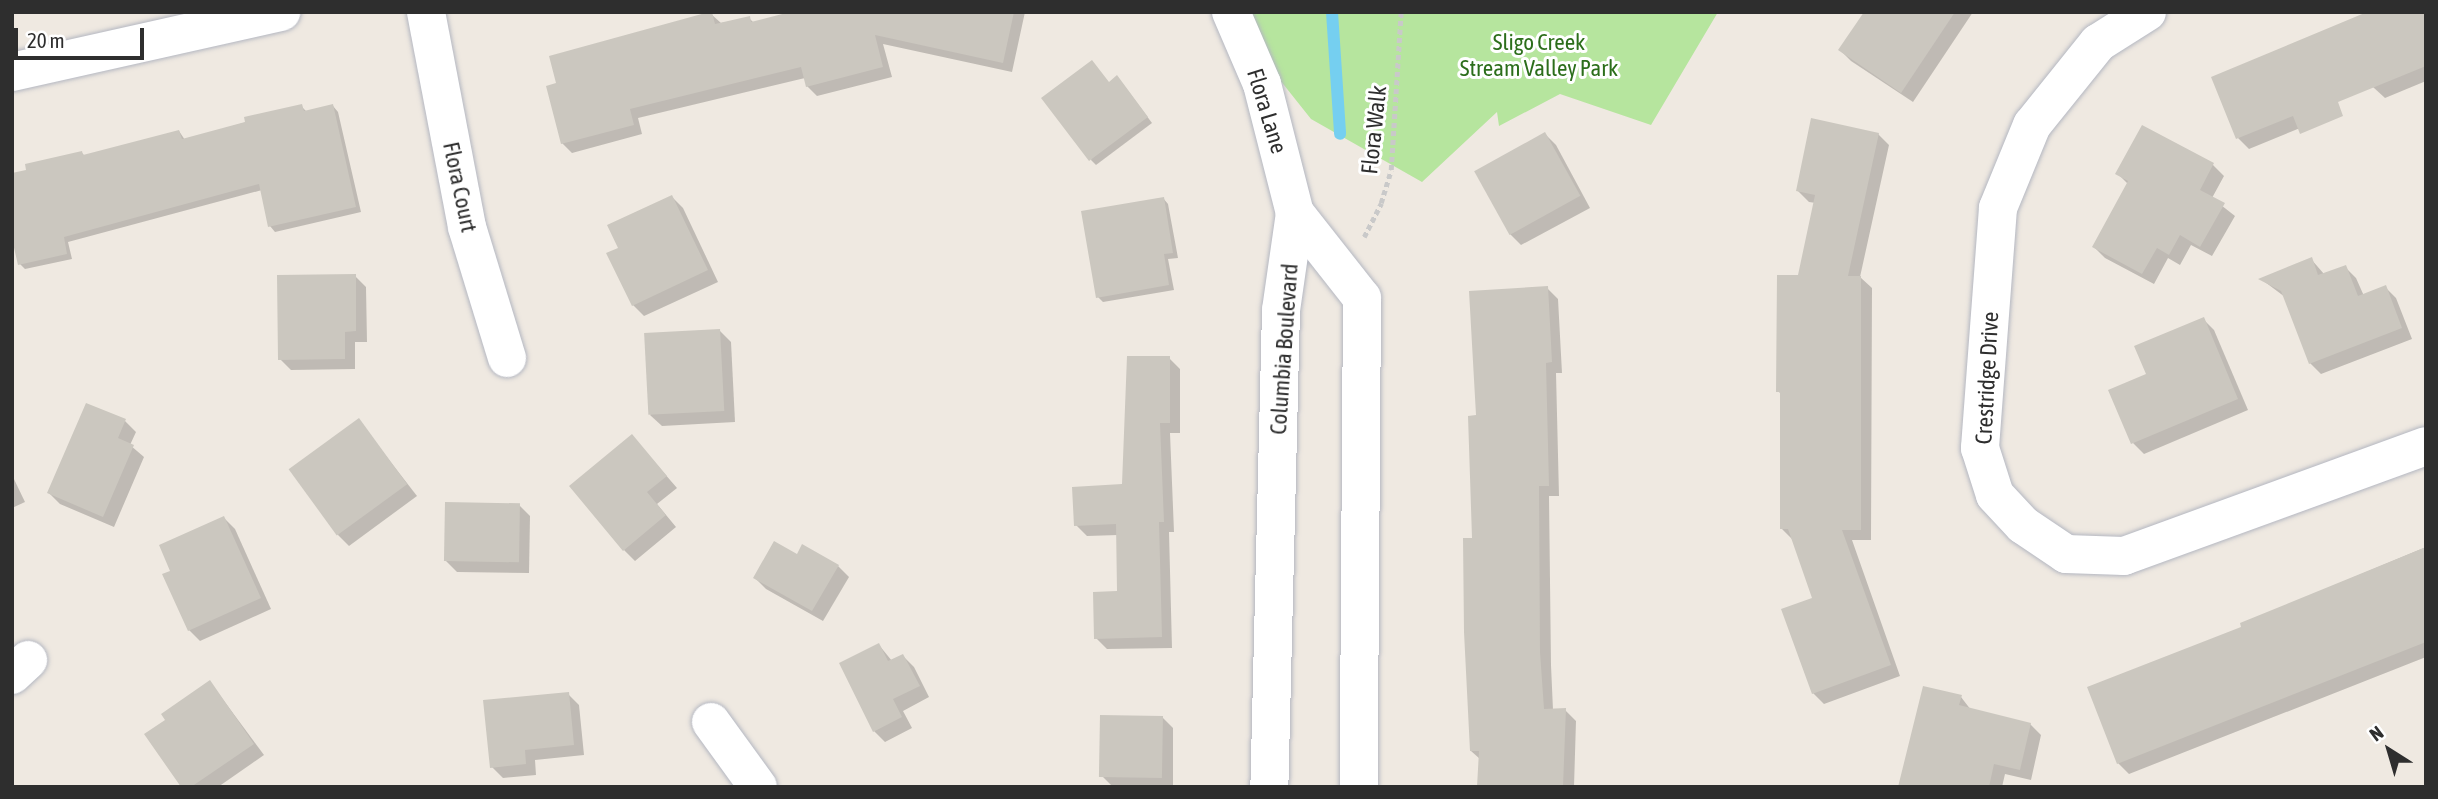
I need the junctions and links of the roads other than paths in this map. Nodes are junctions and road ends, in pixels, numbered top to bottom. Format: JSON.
{"nodes":[{"id":1,"x":281,"y":12,"type":"edge"},
{"id":2,"x":426,"y":12,"type":"edge"},
{"id":3,"x":1231,"y":12,"type":"edge"},
{"id":4,"x":2147,"y":12,"type":"edge"},
{"id":5,"x":12,"y":72,"type":"edge"},
{"id":6,"x":1295,"y":213,"type":"junction"},
{"id":7,"x":507,"y":358,"type":"dead end"},
{"id":8,"x":2426,"y":446,"type":"edge"},
{"id":9,"x":711,"y":722,"type":"dead end"},
{"id":10,"x":758,"y":787,"type":"edge"},
{"id":11,"x":1269,"y":787,"type":"edge"},
{"id":12,"x":1359,"y":787,"type":"edge"}],
"edges":[{"from":1,"to":5,"type":"street"},
{"from":2,"to":7,"type":"street","name":"Flora Court"},
{"from":3,"to":6,"type":"street","name":"Flora Lane"},
{"from":4,"to":8,"type":"street","name":"Crestridge Drive"},
{"from":6,"to":11,"type":"street","name":"Columbia Boulevard"},
{"from":6,"to":12,"type":"street","name":"Columbia Boulevard"},
{"from":9,"to":10,"type":"street"}]}
